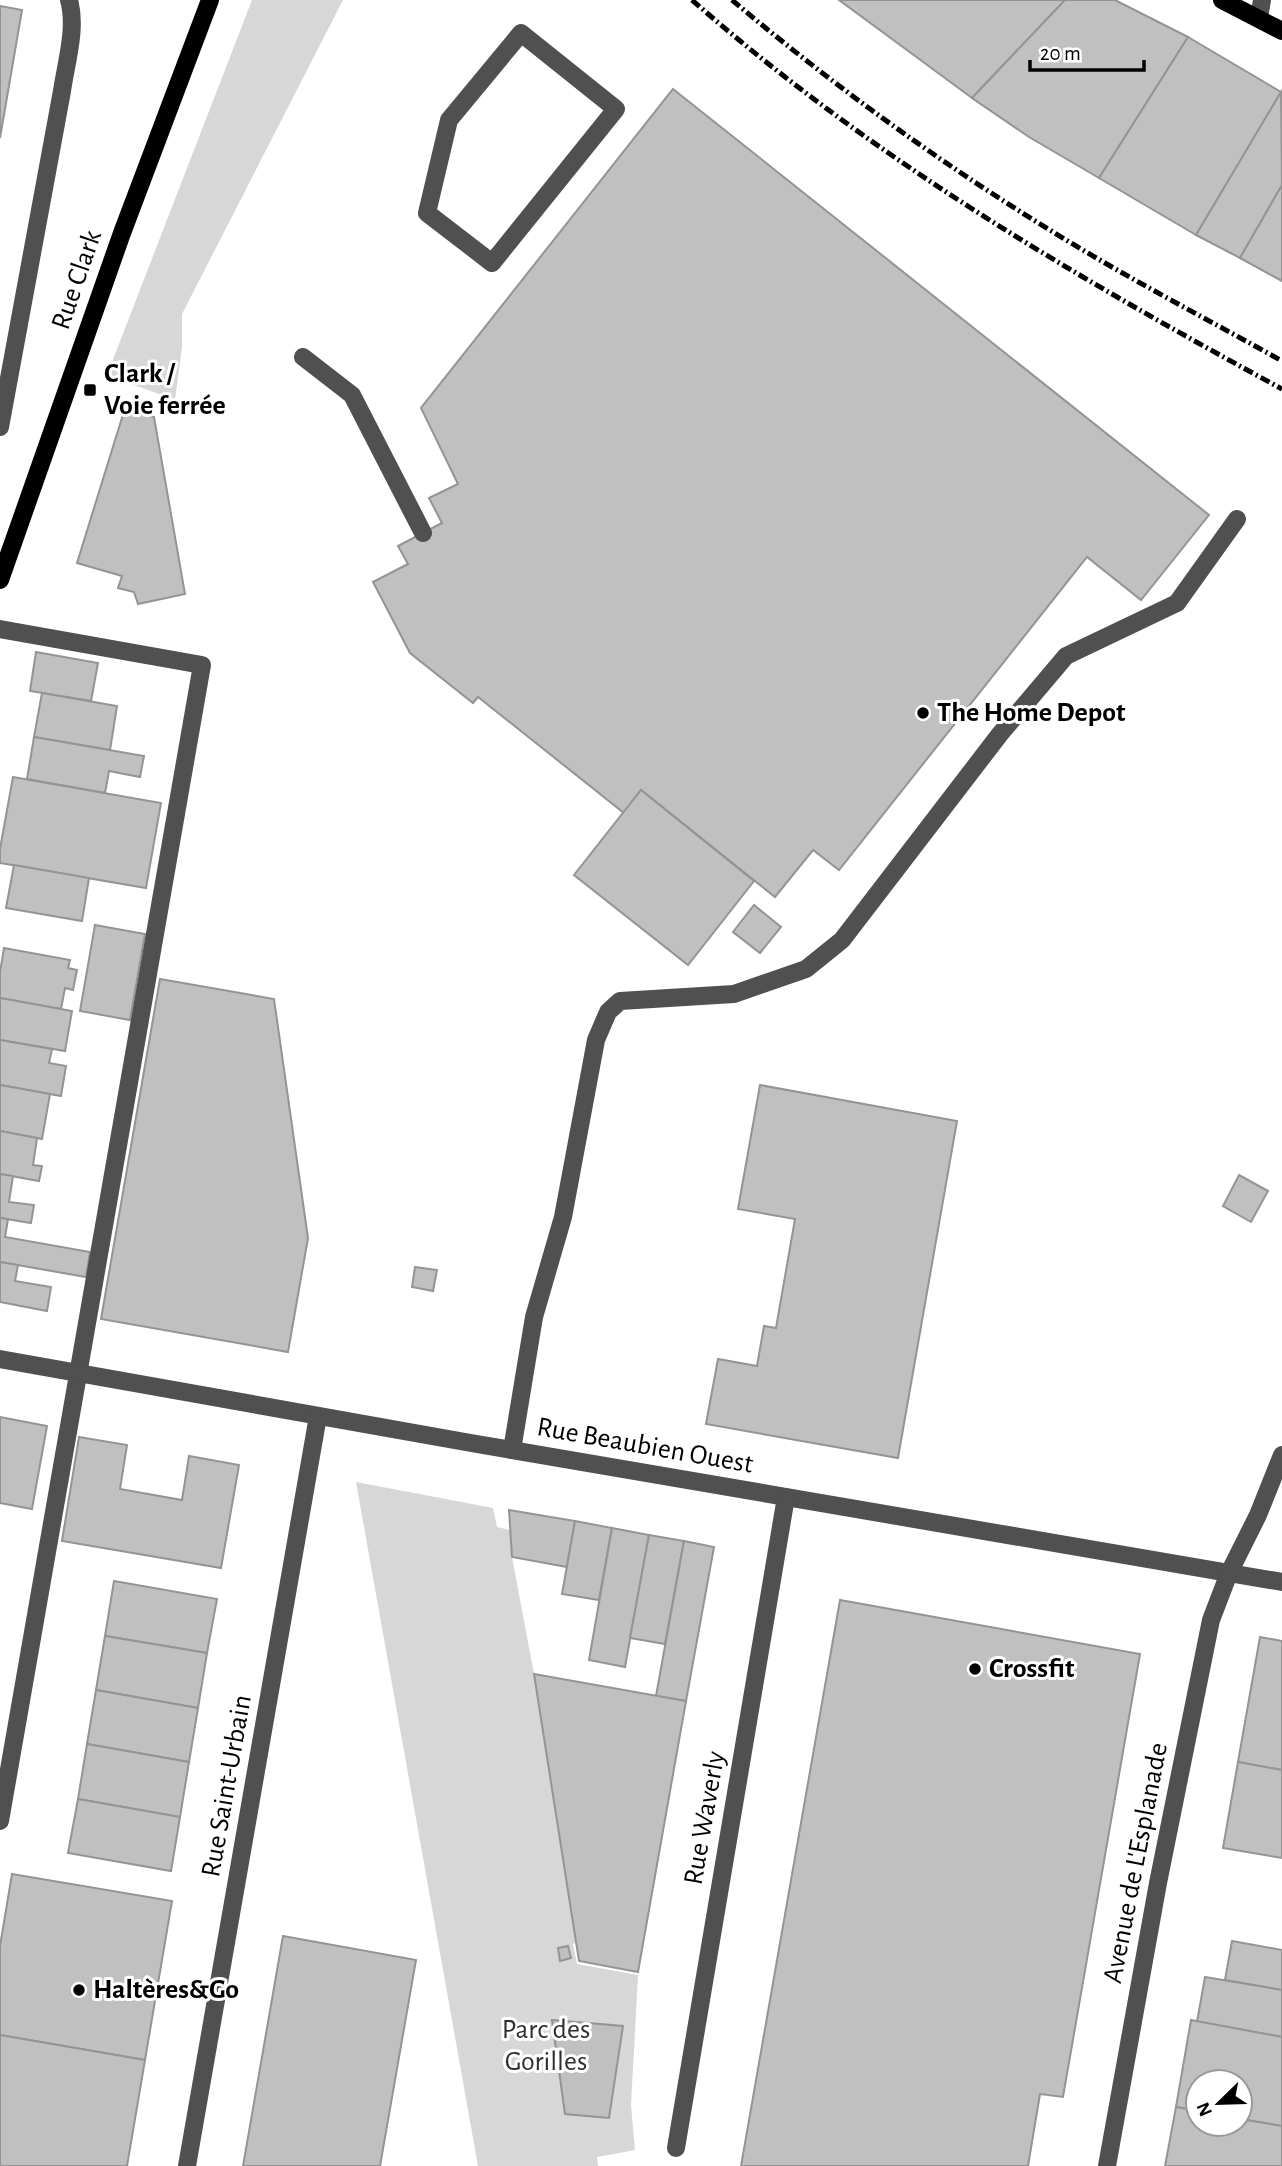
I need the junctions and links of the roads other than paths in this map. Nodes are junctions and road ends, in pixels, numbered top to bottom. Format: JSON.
{"nodes":[{"id":1,"x":69,"y":0,"type":"edge"},
{"id":2,"x":210,"y":0,"type":"edge"},
{"id":3,"x":1223,"y":0,"type":"edge"},
{"id":4,"x":1261,"y":9,"type":"edge"},
{"id":5,"x":1282,"y":31,"type":"edge"},
{"id":6,"x":427,"y":213,"type":"joint"},
{"id":7,"x":303,"y":357,"type":"dead end"},
{"id":8,"x":0,"y":427,"type":"edge"},
{"id":9,"x":1237,"y":519,"type":"dead end"},
{"id":10,"x":423,"y":533,"type":"dead end"},
{"id":11,"x":0,"y":580,"type":"edge"},
{"id":12,"x":0,"y":629,"type":"edge"},
{"id":13,"x":0,"y":1359,"type":"edge"},
{"id":14,"x":78,"y":1373,"type":"junction"},
{"id":15,"x":318,"y":1416,"type":"junction"},
{"id":16,"x":512,"y":1450,"type":"junction"},
{"id":17,"x":1282,"y":1455,"type":"edge"},
{"id":18,"x":786,"y":1497,"type":"junction"},
{"id":19,"x":1230,"y":1573,"type":"junction"},
{"id":20,"x":1282,"y":1582,"type":"edge"},
{"id":21,"x":0,"y":1821,"type":"edge"},
{"id":22,"x":676,"y":2148,"type":"dead end"},
{"id":23,"x":187,"y":2166,"type":"edge"},
{"id":24,"x":1107,"y":2166,"type":"edge"}],
"edges":[{"from":1,"to":8,"type":"street","name":"Rue Clark"},
{"from":2,"to":11,"type":"main road","name":"Rue Clark"},
{"from":3,"to":4,"type":"main road"},
{"from":4,"to":5,"type":"main road"},
{"from":6,"to":6,"type":"street"},
{"from":7,"to":10,"type":"street"},
{"from":9,"to":16,"type":"street"},
{"from":12,"to":14,"type":"street"},
{"from":13,"to":14,"type":"street","name":"Rue Beaubien Ouest"},
{"from":14,"to":15,"type":"street","name":"Rue Beaubien Ouest"},
{"from":14,"to":21,"type":"street"},
{"from":15,"to":16,"type":"street","name":"Rue Beaubien Ouest"},
{"from":15,"to":23,"type":"street","name":"Rue Saint-Urbain"},
{"from":16,"to":18,"type":"street","name":"Rue Beaubien Ouest"},
{"from":17,"to":19,"type":"street","name":"Avenue de L'Esplanade"},
{"from":18,"to":19,"type":"street","name":"Rue Beaubien Ouest"},
{"from":18,"to":22,"type":"street","name":"Rue Waverly"},
{"from":19,"to":20,"type":"street","name":"Rue Beaubien Ouest"},
{"from":19,"to":24,"type":"street","name":"Avenue de L'Esplanade"}]}
